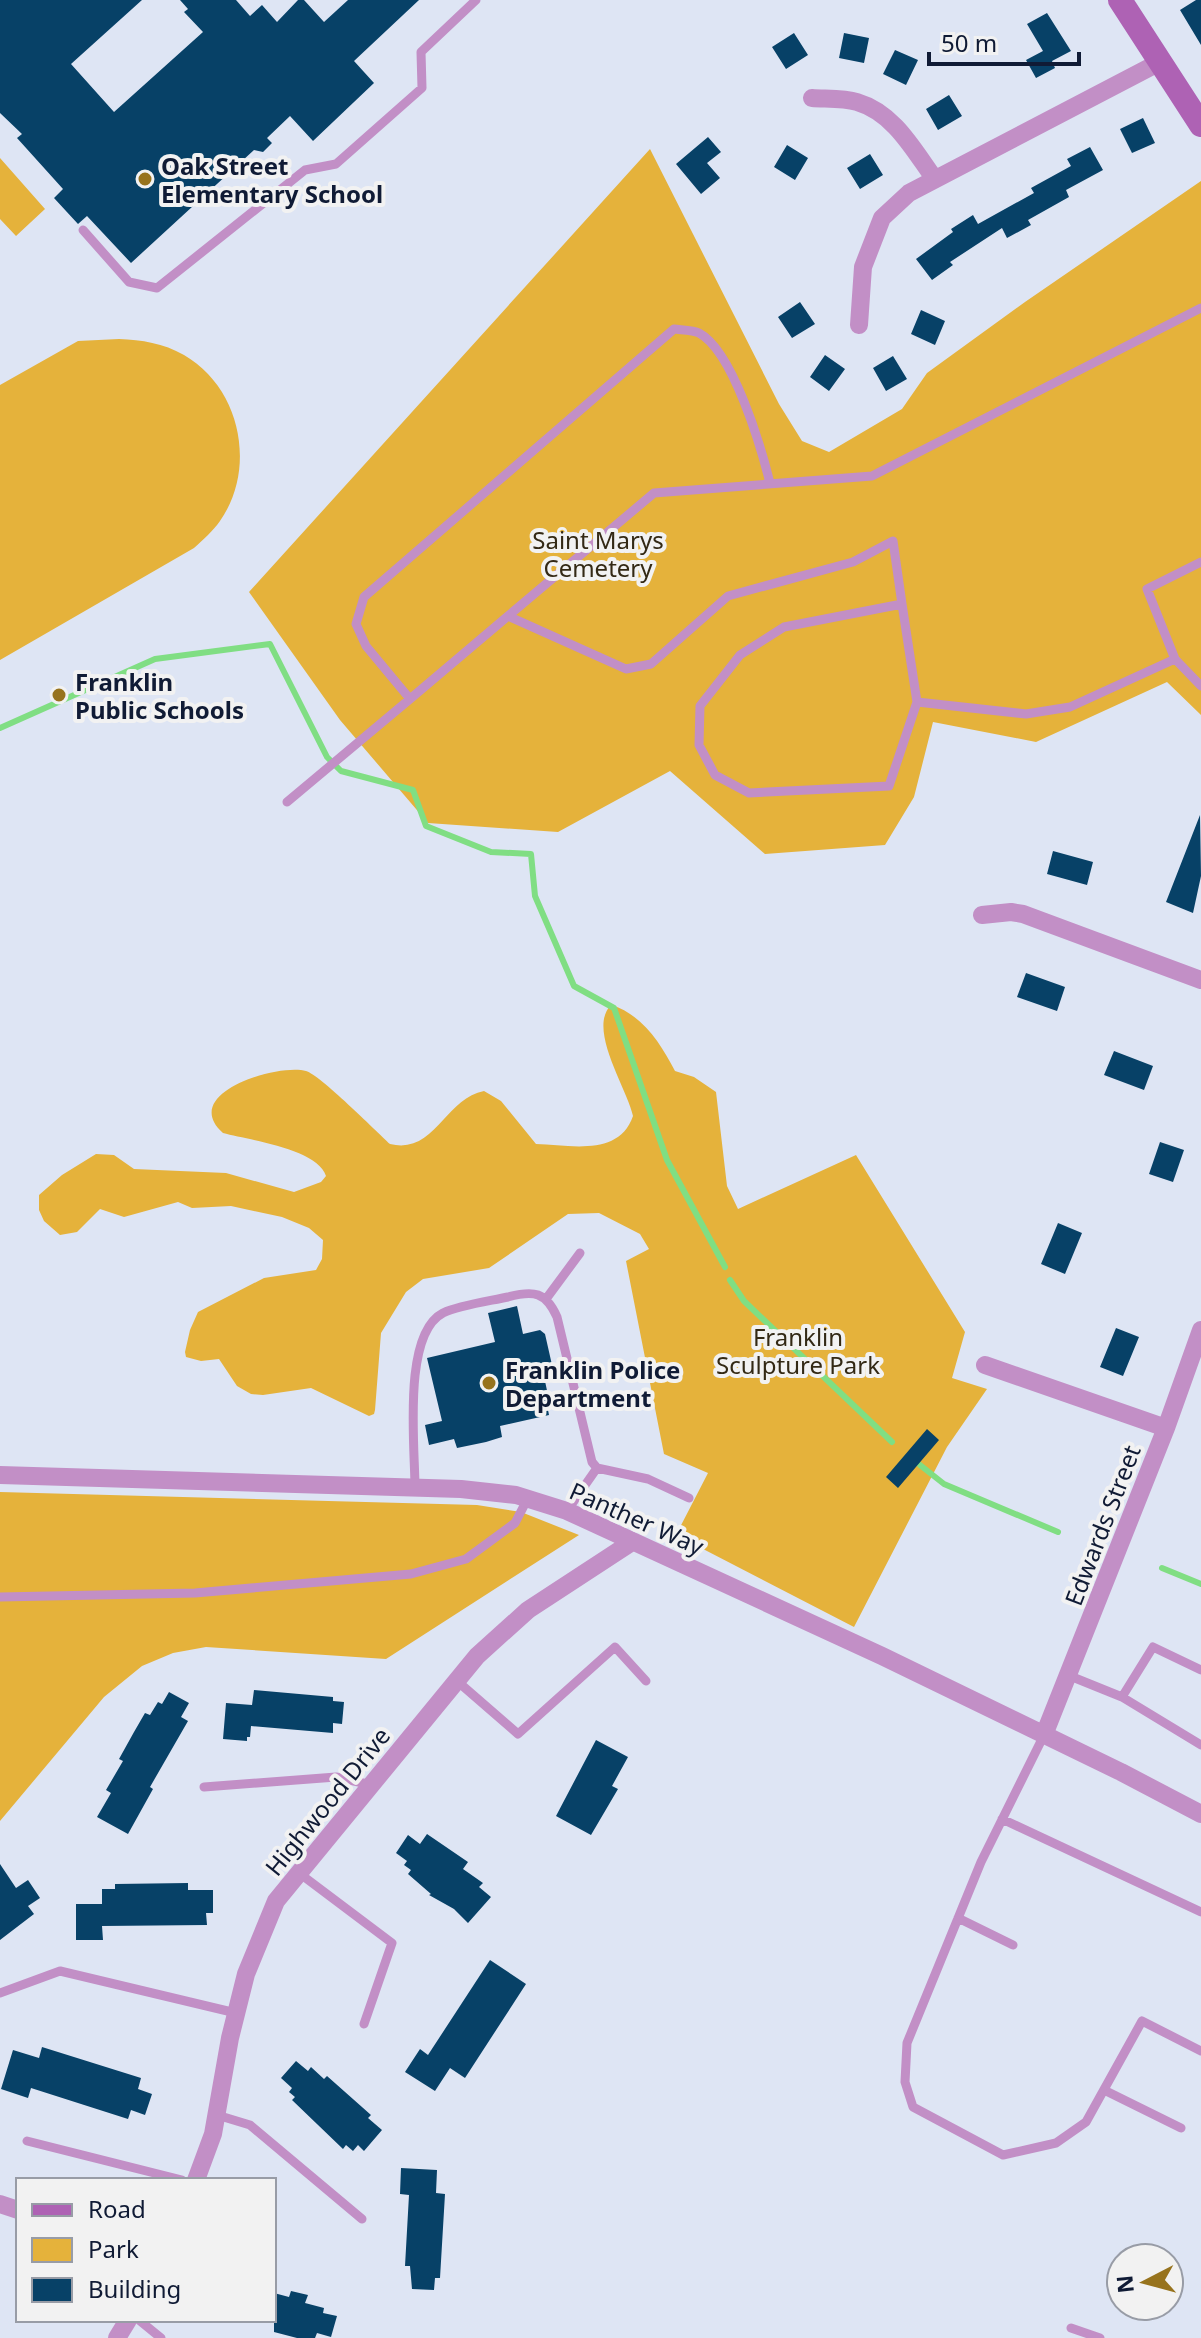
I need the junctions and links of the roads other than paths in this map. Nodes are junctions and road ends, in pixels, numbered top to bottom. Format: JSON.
{"nodes":[{"id":1,"x":476,"y":0,"type":"edge"},
{"id":2,"x":1120,"y":0,"type":"edge"},
{"id":3,"x":1160,"y":62,"type":"junction"},
{"id":4,"x":812,"y":98,"type":"dead end"},
{"id":5,"x":1201,"y":125,"type":"edge"},
{"id":6,"x":934,"y":178,"type":"junction"},
{"id":7,"x":83,"y":230,"type":"dead end"},
{"id":8,"x":1201,"y":308,"type":"edge"},
{"id":9,"x":859,"y":325,"type":"dead end"},
{"id":10,"x":770,"y":483,"type":"junction"},
{"id":11,"x":1201,"y":562,"type":"edge"},
{"id":12,"x":902,"y":604,"type":"junction"},
{"id":13,"x":508,"y":616,"type":"junction"},
{"id":14,"x":1175,"y":659,"type":"junction"},
{"id":15,"x":1201,"y":686,"type":"edge"},
{"id":16,"x":410,"y":699,"type":"junction"},
{"id":17,"x":917,"y":702,"type":"junction"},
{"id":18,"x":287,"y":802,"type":"dead end"},
{"id":19,"x":982,"y":915,"type":"dead end"},
{"id":20,"x":1201,"y":980,"type":"edge"},
{"id":21,"x":580,"y":1253,"type":"dead end"},
{"id":22,"x":546,"y":1299,"type":"junction"},
{"id":23,"x":1201,"y":1330,"type":"edge"},
{"id":24,"x":985,"y":1365,"type":"dead end"},
{"id":25,"x":1166,"y":1428,"type":"junction"},
{"id":26,"x":597,"y":1468,"type":"junction"},
{"id":27,"x":0,"y":1475,"type":"edge"},
{"id":28,"x":415,"y":1488,"type":"junction"},
{"id":29,"x":528,"y":1498,"type":"junction"},
{"id":30,"x":689,"y":1498,"type":"dead end"},
{"id":31,"x":567,"y":1511,"type":"junction"},
{"id":32,"x":632,"y":1542,"type":"junction"},
{"id":33,"x":0,"y":1597,"type":"edge"},
{"id":34,"x":1201,"y":1670,"type":"edge"},
{"id":35,"x":1070,"y":1676,"type":"junction"},
{"id":36,"x":457,"y":1681,"type":"junction"},
{"id":37,"x":646,"y":1681,"type":"dead end"},
{"id":38,"x":1122,"y":1697,"type":"junction"},
{"id":39,"x":1044,"y":1735,"type":"junction"},
{"id":40,"x":1201,"y":1745,"type":"edge"},
{"id":41,"x":372,"y":1785,"type":"junction"},
{"id":42,"x":204,"y":1787,"type":"dead end"},
{"id":43,"x":1201,"y":1814,"type":"edge"},
{"id":44,"x":1002,"y":1819,"type":"junction"},
{"id":45,"x":299,"y":1873,"type":"junction"},
{"id":46,"x":1201,"y":1912,"type":"edge"},
{"id":47,"x":958,"y":1918,"type":"junction"},
{"id":48,"x":1013,"y":1945,"type":"dead end"},
{"id":49,"x":0,"y":1993,"type":"edge"},
{"id":50,"x":236,"y":2013,"type":"junction"},
{"id":51,"x":364,"y":2024,"type":"dead end"},
{"id":52,"x":1201,"y":2051,"type":"edge"},
{"id":53,"x":1104,"y":2090,"type":"junction"},
{"id":54,"x":217,"y":2115,"type":"junction"},
{"id":55,"x":1181,"y":2128,"type":"dead end"},
{"id":56,"x":27,"y":2141,"type":"dead end"},
{"id":57,"x":174,"y":2178,"type":"edge"},
{"id":58,"x":197,"y":2178,"type":"edge"},
{"id":59,"x":362,"y":2219,"type":"dead end"},
{"id":60,"x":141,"y":2322,"type":"edge"},
{"id":61,"x":1071,"y":2328,"type":"dead end"},
{"id":62,"x":161,"y":2338,"type":"edge"},
{"id":63,"x":1100,"y":2338,"type":"edge"}],
"edges":[{"from":1,"to":7,"type":"lane"},
{"from":2,"to":3,"type":"main road"},
{"from":3,"to":5,"type":"main road"},
{"from":3,"to":6,"type":"street"},
{"from":4,"to":6,"type":"street"},
{"from":6,"to":9,"type":"street"},
{"from":8,"to":10,"type":"lane"},
{"from":10,"to":13,"type":"lane"},
{"from":10,"to":16,"type":"lane"},
{"from":11,"to":14,"type":"lane"},
{"from":12,"to":13,"type":"lane"},
{"from":12,"to":17,"type":"lane"},
{"from":12,"to":17,"type":"lane"},
{"from":13,"to":16,"type":"lane"},
{"from":14,"to":15,"type":"lane"},
{"from":14,"to":17,"type":"lane"},
{"from":16,"to":18,"type":"lane"},
{"from":19,"to":20,"type":"street"},
{"from":21,"to":22,"type":"lane"},
{"from":22,"to":26,"type":"lane"},
{"from":22,"to":28,"type":"lane"},
{"from":23,"to":25,"type":"street","name":"Edwards Street"},
{"from":24,"to":25,"type":"street"},
{"from":25,"to":35,"type":"street","name":"Edwards Street"},
{"from":26,"to":30,"type":"lane"},
{"from":26,"to":31,"type":"lane"},
{"from":27,"to":28,"type":"street","name":"Panther Way"},
{"from":28,"to":29,"type":"street","name":"Panther Way"},
{"from":29,"to":31,"type":"street","name":"Panther Way"},
{"from":29,"to":33,"type":"lane"},
{"from":31,"to":32,"type":"street","name":"Panther Way"},
{"from":32,"to":36,"type":"street","name":"Highwood Drive"},
{"from":32,"to":39,"type":"street","name":"Panther Way"},
{"from":34,"to":38,"type":"lane"},
{"from":35,"to":38,"type":"lane"},
{"from":35,"to":39,"type":"street","name":"Edwards Street"},
{"from":36,"to":37,"type":"lane"},
{"from":36,"to":41,"type":"street","name":"Highwood Drive"},
{"from":38,"to":40,"type":"lane"},
{"from":39,"to":43,"type":"street","name":"Panther Way"},
{"from":39,"to":44,"type":"lane"},
{"from":41,"to":42,"type":"lane"},
{"from":41,"to":45,"type":"street","name":"Highwood Drive"},
{"from":44,"to":46,"type":"lane"},
{"from":44,"to":47,"type":"lane"},
{"from":45,"to":50,"type":"street","name":"Highwood Drive"},
{"from":45,"to":51,"type":"lane"},
{"from":47,"to":48,"type":"lane"},
{"from":47,"to":53,"type":"lane"},
{"from":49,"to":50,"type":"lane"},
{"from":50,"to":54,"type":"street","name":"Highwood Drive"},
{"from":52,"to":53,"type":"lane"},
{"from":53,"to":55,"type":"lane"},
{"from":54,"to":58,"type":"street","name":"Highwood Drive"},
{"from":54,"to":59,"type":"lane"},
{"from":56,"to":57,"type":"lane"},
{"from":60,"to":62,"type":"lane"},
{"from":61,"to":63,"type":"lane"}]}
